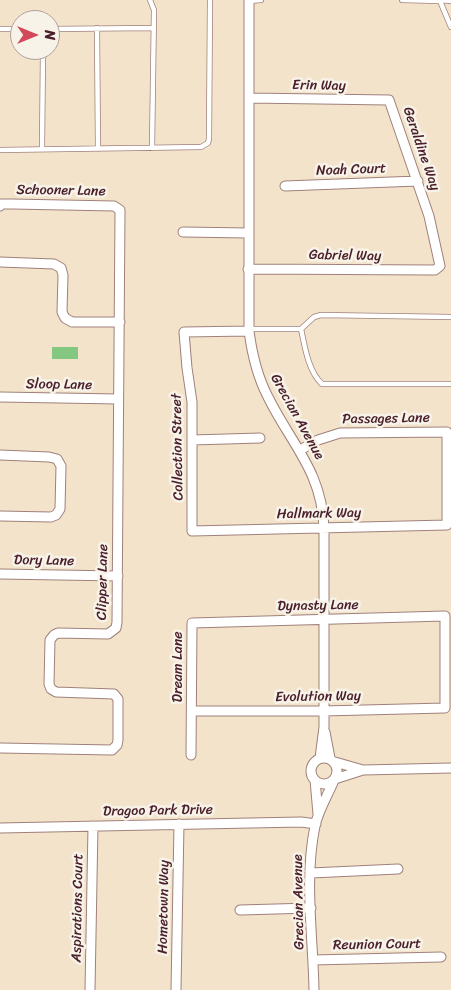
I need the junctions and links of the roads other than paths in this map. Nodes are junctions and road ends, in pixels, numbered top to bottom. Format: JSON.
{"nodes":[{"id":1,"x":150,"y":0,"type":"edge"},
{"id":2,"x":210,"y":0,"type":"edge"},
{"id":3,"x":249,"y":0,"type":"edge"},
{"id":4,"x":261,"y":0,"type":"edge"},
{"id":5,"x":402,"y":0,"type":"edge"},
{"id":6,"x":440,"y":0,"type":"edge"},
{"id":7,"x":451,"y":1,"type":"edge"},
{"id":8,"x":451,"y":27,"type":"edge"},
{"id":9,"x":97,"y":28,"type":"junction"},
{"id":10,"x":153,"y":28,"type":"junction"},
{"id":11,"x":60,"y":29,"type":"edge"},
{"id":12,"x":43,"y":60,"type":"edge"},
{"id":13,"x":249,"y":98,"type":"junction"},
{"id":14,"x":389,"y":100,"type":"joint"},
{"id":15,"x":152,"y":148,"type":"junction"},
{"id":16,"x":42,"y":149,"type":"junction"},
{"id":17,"x":98,"y":149,"type":"junction"},
{"id":18,"x":0,"y":150,"type":"edge"},
{"id":19,"x":418,"y":181,"type":"junction"},
{"id":20,"x":285,"y":186,"type":"dead end"},
{"id":21,"x":0,"y":206,"type":"edge"},
{"id":22,"x":120,"y":210,"type":"joint"},
{"id":23,"x":183,"y":232,"type":"dead end"},
{"id":24,"x":248,"y":233,"type":"junction"},
{"id":25,"x":0,"y":262,"type":"edge"},
{"id":26,"x":440,"y":266,"type":"joint"},
{"id":27,"x":248,"y":269,"type":"junction"},
{"id":28,"x":451,"y":317,"type":"edge"},
{"id":29,"x":120,"y":322,"type":"junction"},
{"id":30,"x":301,"y":329,"type":"junction"},
{"id":31,"x":249,"y":330,"type":"junction"},
{"id":32,"x":451,"y":384,"type":"edge"},
{"id":33,"x":0,"y":398,"type":"edge"},
{"id":34,"x":118,"y":399,"type":"junction"},
{"id":35,"x":260,"y":438,"type":"dead end"},
{"id":36,"x":192,"y":440,"type":"junction"},
{"id":37,"x":300,"y":450,"type":"junction"},
{"id":38,"x":0,"y":455,"type":"edge"},
{"id":39,"x":0,"y":516,"type":"edge"},
{"id":40,"x":447,"y":525,"type":"joint"},
{"id":41,"x":324,"y":528,"type":"junction"},
{"id":42,"x":192,"y":531,"type":"joint"},
{"id":43,"x":0,"y":574,"type":"edge"},
{"id":44,"x":118,"y":576,"type":"junction"},
{"id":45,"x":324,"y":619,"type":"junction"},
{"id":46,"x":192,"y":623,"type":"joint"},
{"id":47,"x":445,"y":708,"type":"joint"},
{"id":48,"x":323,"y":711,"type":"junction"},
{"id":49,"x":192,"y":712,"type":"junction"},
{"id":50,"x":324,"y":727,"type":"junction"},
{"id":51,"x":0,"y":748,"type":"edge"},
{"id":52,"x":191,"y":755,"type":"dead end"},
{"id":53,"x":320,"y":758,"type":"junction"},
{"id":54,"x":332,"y":760,"type":"junction"},
{"id":55,"x":451,"y":768,"type":"edge"},
{"id":56,"x":363,"y":770,"type":"junction"},
{"id":57,"x":334,"y":779,"type":"junction"},
{"id":58,"x":315,"y":780,"type":"junction"},
{"id":59,"x":317,"y":820,"type":"junction"},
{"id":60,"x":179,"y":824,"type":"junction"},
{"id":61,"x":93,"y":826,"type":"junction"},
{"id":62,"x":0,"y":828,"type":"edge"},
{"id":63,"x":398,"y":869,"type":"dead end"},
{"id":64,"x":311,"y":873,"type":"junction"},
{"id":65,"x":311,"y":908,"type":"junction"},
{"id":66,"x":240,"y":910,"type":"dead end"},
{"id":67,"x":441,"y":957,"type":"dead end"},
{"id":68,"x":313,"y":960,"type":"junction"},
{"id":69,"x":90,"y":990,"type":"edge"},
{"id":70,"x":176,"y":990,"type":"edge"},
{"id":71,"x":314,"y":990,"type":"edge"}],
"edges":[{"from":1,"to":10,"type":"lane"},
{"from":2,"to":15,"type":"lane"},
{"from":3,"to":4,"type":"lane"},
{"from":3,"to":13,"type":"street","name":"Grecian Avenue"},
{"from":5,"to":6,"type":"lane"},
{"from":6,"to":7,"type":"lane"},
{"from":6,"to":8,"type":"lane"},
{"from":9,"to":10,"type":"lane"},
{"from":9,"to":11,"type":"lane"},
{"from":9,"to":17,"type":"lane"},
{"from":10,"to":15,"type":"lane"},
{"from":12,"to":16,"type":"lane"},
{"from":13,"to":14,"type":"street","name":"Erin Way"},
{"from":13,"to":24,"type":"street","name":"Grecian Avenue"},
{"from":14,"to":19,"type":"street","name":"Geraldine Way"},
{"from":15,"to":17,"type":"lane"},
{"from":16,"to":17,"type":"lane"},
{"from":16,"to":18,"type":"lane"},
{"from":19,"to":20,"type":"street","name":"Noah Court"},
{"from":19,"to":26,"type":"street","name":"Geraldine Way"},
{"from":21,"to":22,"type":"street","name":"Schooner Lane"},
{"from":22,"to":29,"type":"street","name":"Clipper Lane"},
{"from":23,"to":24,"type":"street"},
{"from":24,"to":27,"type":"street","name":"Grecian Avenue"},
{"from":25,"to":29,"type":"street"},
{"from":26,"to":27,"type":"street","name":"Gabriel Way"},
{"from":27,"to":31,"type":"street","name":"Grecian Avenue"},
{"from":28,"to":30,"type":"lane"},
{"from":29,"to":34,"type":"street","name":"Clipper Lane"},
{"from":30,"to":31,"type":"lane"},
{"from":30,"to":32,"type":"lane"},
{"from":31,"to":36,"type":"street","name":"Collection Street"},
{"from":31,"to":37,"type":"street","name":"Grecian Avenue"},
{"from":33,"to":34,"type":"street","name":"Sloop Lane"},
{"from":34,"to":44,"type":"street","name":"Clipper Lane"},
{"from":35,"to":36,"type":"street"},
{"from":36,"to":42,"type":"street","name":"Collection Street"},
{"from":37,"to":40,"type":"street","name":"Passages Lane"},
{"from":37,"to":41,"type":"street","name":"Grecian Avenue"},
{"from":38,"to":39,"type":"street"},
{"from":40,"to":41,"type":"street","name":"Hallmark Way"},
{"from":41,"to":42,"type":"street","name":"Hallmark Way"},
{"from":41,"to":45,"type":"street","name":"Grecian Avenue"},
{"from":43,"to":44,"type":"street","name":"Dory Lane"},
{"from":44,"to":51,"type":"street","name":"Clipper Lane"},
{"from":45,"to":46,"type":"street","name":"Dynasty Lane"},
{"from":45,"to":47,"type":"street","name":"Dynasty Lane"},
{"from":45,"to":48,"type":"street","name":"Grecian Avenue"},
{"from":46,"to":49,"type":"street","name":"Dream Lane"},
{"from":47,"to":48,"type":"street","name":"Evolution Way"},
{"from":48,"to":49,"type":"street","name":"Evolution Way"},
{"from":48,"to":50,"type":"street","name":"Grecian Avenue"},
{"from":49,"to":52,"type":"street","name":"Dream Lane"},
{"from":50,"to":53,"type":"street","name":"Grecian Avenue"},
{"from":50,"to":54,"type":"street","name":"Grecian Avenue"},
{"from":53,"to":54,"type":"street"},
{"from":53,"to":58,"type":"street"},
{"from":54,"to":56,"type":"street"},
{"from":54,"to":57,"type":"street"},
{"from":55,"to":56,"type":"street"},
{"from":56,"to":57,"type":"street"},
{"from":57,"to":58,"type":"street"},
{"from":57,"to":59,"type":"street","name":"Grecian Avenue"},
{"from":58,"to":59,"type":"street","name":"Grecian Avenue"},
{"from":59,"to":60,"type":"street","name":"Dragoo Park Drive"},
{"from":59,"to":64,"type":"street","name":"Grecian Avenue"},
{"from":60,"to":61,"type":"street","name":"Dragoo Park Drive"},
{"from":60,"to":70,"type":"street","name":"Hometown Way"},
{"from":61,"to":62,"type":"street","name":"Dragoo Park Drive"},
{"from":61,"to":69,"type":"street","name":"Aspirations Court"},
{"from":63,"to":64,"type":"street"},
{"from":64,"to":65,"type":"street","name":"Grecian Avenue"},
{"from":65,"to":66,"type":"street"},
{"from":65,"to":68,"type":"street","name":"Grecian Avenue"},
{"from":67,"to":68,"type":"street","name":"Reunion Court"},
{"from":68,"to":71,"type":"street","name":"Grecian Avenue"}]}
